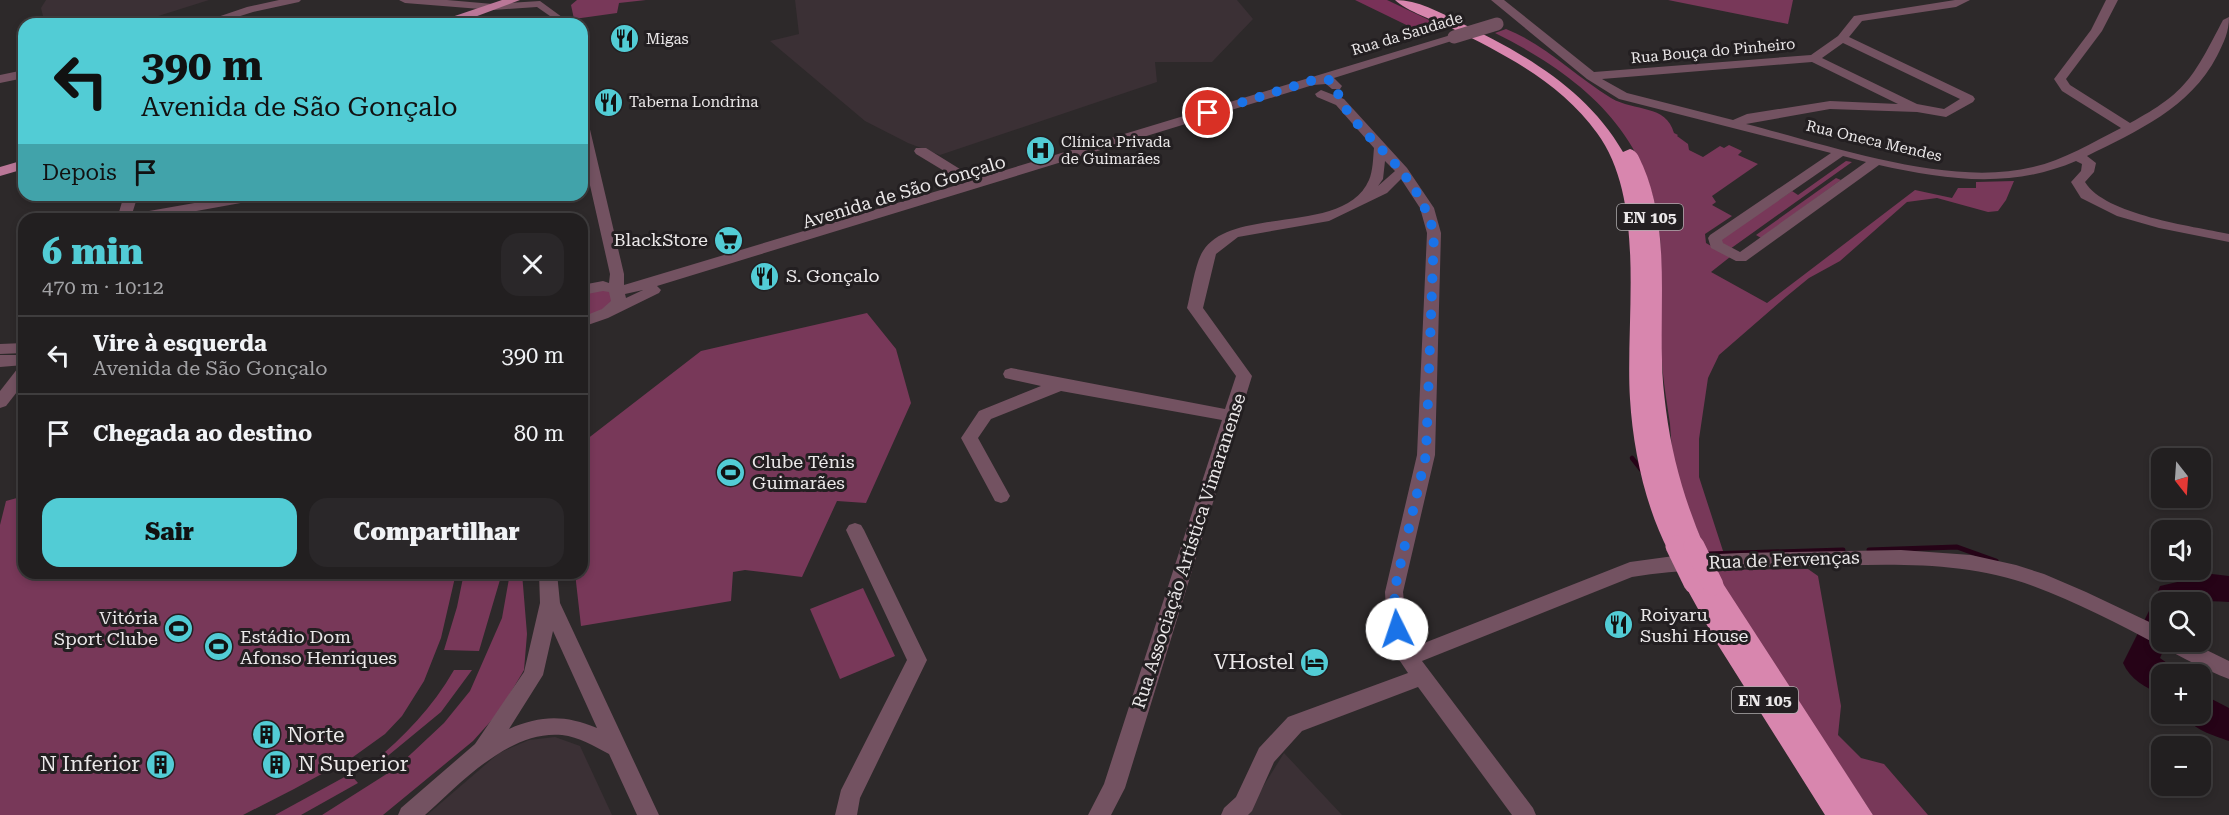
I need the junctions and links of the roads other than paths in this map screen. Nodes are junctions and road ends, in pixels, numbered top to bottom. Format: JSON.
{"nodes":[{"id":1,"x":295,"y":0,"type":"edge"},
{"id":2,"x":405,"y":0,"type":"edge"},
{"id":3,"x":514,"y":0,"type":"edge"},
{"id":4,"x":556,"y":0,"type":"edge"},
{"id":5,"x":1401,"y":0,"type":"edge"},
{"id":6,"x":1416,"y":0,"type":"edge"},
{"id":7,"x":1497,"y":0,"type":"edge"},
{"id":8,"x":1964,"y":0,"type":"edge"},
{"id":9,"x":2112,"y":0,"type":"edge"},
{"id":10,"x":493,"y":7,"type":"junction"},
{"id":11,"x":222,"y":18,"type":"edge"},
{"id":12,"x":461,"y":18,"type":"edge"},
{"id":13,"x":556,"y":18,"type":"edge"},
{"id":14,"x":559,"y":18,"type":"edge"},
{"id":15,"x":1518,"y":18,"type":"junction"},
{"id":16,"x":2229,"y":20,"type":"edge"},
{"id":17,"x":1842,"y":38,"type":"junction"},
{"id":18,"x":1814,"y":58,"type":"junction"},
{"id":19,"x":1341,"y":72,"type":"junction"},
{"id":20,"x":18,"y":76,"type":"edge"},
{"id":21,"x":1591,"y":76,"type":"junction"},
{"id":22,"x":0,"y":79,"type":"edge"},
{"id":23,"x":1317,"y":87,"type":"junction"},
{"id":24,"x":1338,"y":92,"type":"junction"},
{"id":25,"x":1917,"y":108,"type":"junction"},
{"id":26,"x":1735,"y":124,"type":"junction"},
{"id":27,"x":2130,"y":128,"type":"junction"},
{"id":28,"x":1381,"y":147,"type":"junction"},
{"id":29,"x":921,"y":151,"type":"dead end"},
{"id":30,"x":1841,"y":152,"type":"junction"},
{"id":31,"x":588,"y":156,"type":"edge"},
{"id":32,"x":2078,"y":156,"type":"junction"},
{"id":33,"x":1877,"y":161,"type":"junction"},
{"id":34,"x":18,"y":166,"type":"edge"},
{"id":35,"x":1402,"y":171,"type":"junction"},
{"id":36,"x":0,"y":172,"type":"edge"},
{"id":37,"x":1376,"y":179,"type":"junction"},
{"id":38,"x":975,"y":184,"type":"junction"},
{"id":39,"x":1365,"y":196,"type":"junction"},
{"id":40,"x":229,"y":201,"type":"edge"},
{"id":41,"x":160,"y":213,"type":"edge"},
{"id":42,"x":2229,"y":238,"type":"edge"},
{"id":43,"x":617,"y":285,"type":"junction"},
{"id":44,"x":588,"y":289,"type":"edge"},
{"id":45,"x":611,"y":310,"type":"junction"},
{"id":46,"x":588,"y":320,"type":"edge"},
{"id":47,"x":18,"y":348,"type":"edge"},
{"id":48,"x":0,"y":349,"type":"edge"},
{"id":49,"x":18,"y":360,"type":"edge"},
{"id":50,"x":0,"y":361,"type":"edge"},
{"id":51,"x":1011,"y":374,"type":"dead end"},
{"id":52,"x":18,"y":380,"type":"edge"},
{"id":53,"x":1060,"y":385,"type":"junction"},
{"id":54,"x":0,"y":402,"type":"edge"},
{"id":55,"x":1231,"y":416,"type":"junction"},
{"id":56,"x":1001,"y":496,"type":"dead end"},
{"id":57,"x":855,"y":530,"type":"dead end"},
{"id":58,"x":1685,"y":546,"type":"junction"},
{"id":59,"x":548,"y":579,"type":"edge"},
{"id":60,"x":1703,"y":584,"type":"junction"},
{"id":61,"x":550,"y":603,"type":"junction"},
{"id":62,"x":2151,"y":633,"type":"edge"},
{"id":63,"x":2190,"y":652,"type":"edge"},
{"id":64,"x":1408,"y":658,"type":"junction"},
{"id":65,"x":2229,"y":670,"type":"edge"},
{"id":66,"x":1421,"y":677,"type":"junction"},
{"id":67,"x":616,"y":747,"type":"junction"},
{"id":68,"x":482,"y":751,"type":"junction"},
{"id":69,"x":408,"y":815,"type":"edge"},
{"id":70,"x":648,"y":815,"type":"edge"},
{"id":71,"x":846,"y":815,"type":"edge"},
{"id":72,"x":1099,"y":815,"type":"edge"},
{"id":73,"x":1232,"y":815,"type":"edge"},
{"id":74,"x":1525,"y":815,"type":"edge"},
{"id":75,"x":1839,"y":815,"type":"edge"},
{"id":76,"x":1861,"y":815,"type":"edge"}],
"edges":[{"from":1,"to":11,"type":"street"},
{"from":2,"to":10,"type":"street"},
{"from":3,"to":10,"type":"main road"},
{"from":4,"to":14,"type":"street"},
{"from":5,"to":58,"type":"highway","number":"EN 105"},
{"from":6,"to":58,"type":"highway","number":"EN 105"},
{"from":7,"to":15,"type":"street","name":"Rua Oneca Mendes"},
{"from":8,"to":17,"type":"street","name":"Rua Bouça do Pinheiro"},
{"from":9,"to":27,"type":"street"},
{"from":10,"to":12,"type":"main road"},
{"from":10,"to":13,"type":"street"},
{"from":15,"to":19,"type":"street","name":"Rua da Saudade","bridge":true},
{"from":15,"to":21,"type":"street","name":"Rua Oneca Mendes"},
{"from":16,"to":27,"type":"street","name":"Rua Oneca Mendes"},
{"from":17,"to":18,"type":"street","name":"Rua Bouça do Pinheiro"},
{"from":17,"to":25,"type":"street"},
{"from":18,"to":21,"type":"street","name":"Rua Bouça do Pinheiro"},
{"from":18,"to":25,"type":"street"},
{"from":19,"to":23,"type":"street","name":"Rua da Saudade"},
{"from":19,"to":24,"type":"street","name":"Rua da Saudade"},
{"from":20,"to":22,"type":"street"},
{"from":21,"to":26,"type":"street","name":"Rua Oneca Mendes"},
{"from":23,"to":24,"type":"street"},
{"from":23,"to":38,"type":"street","name":"Avenida de São Gonçalo"},
{"from":23,"to":45,"type":"street","name":"Avenida de São Gonçalo"},
{"from":24,"to":28,"type":"street"},
{"from":25,"to":26,"type":"street"},
{"from":26,"to":30,"type":"street","name":"Rua Oneca Mendes"},
{"from":27,"to":32,"type":"street","name":"Rua Oneca Mendes"},
{"from":28,"to":35,"type":"street"},
{"from":28,"to":37,"type":"street","name":"Rua Associação Artística Vimaranense"},
{"from":29,"to":38,"type":"street"},
{"from":30,"to":33,"type":"street","name":"Rua Oneca Mendes"},
{"from":30,"to":33,"type":"street"},
{"from":31,"to":43,"type":"street"},
{"from":32,"to":33,"type":"street","name":"Rua Oneca Mendes"},
{"from":32,"to":42,"type":"street"},
{"from":34,"to":36,"type":"main road"},
{"from":35,"to":37,"type":"street"},
{"from":35,"to":39,"type":"street","name":"Rua Associação Artística Vimaranense"},
{"from":35,"to":64,"type":"street"},
{"from":37,"to":39,"type":"street","name":"Rua Associação Artística Vimaranense"},
{"from":38,"to":43,"type":"street","name":"Avenida de São Gonçalo"},
{"from":39,"to":55,"type":"street","name":"Rua Associação Artística Vimaranense"},
{"from":40,"to":41,"type":"street"},
{"from":43,"to":44,"type":"street","name":"Avenida de São Gonçalo"},
{"from":43,"to":45,"type":"street"},
{"from":45,"to":46,"type":"street","name":"Avenida de São Gonçalo"},
{"from":47,"to":48,"type":"street"},
{"from":49,"to":50,"type":"street"},
{"from":51,"to":53,"type":"street"},
{"from":52,"to":54,"type":"street"},
{"from":53,"to":55,"type":"street"},
{"from":53,"to":56,"type":"street"},
{"from":55,"to":72,"type":"street","name":"Rua Associação Artística Vimaranense"},
{"from":57,"to":71,"type":"street"},
{"from":58,"to":60,"type":"highway","number":"EN 105","bridge":true},
{"from":59,"to":61,"type":"street"},
{"from":60,"to":75,"type":"highway","number":"EN 105"},
{"from":60,"to":76,"type":"highway","number":"EN 105"},
{"from":61,"to":67,"type":"street"},
{"from":61,"to":68,"type":"street"},
{"from":62,"to":64,"type":"street","name":"Rua de Fervenças"},
{"from":63,"to":65,"type":"street","name":"Rua de Fervenças"},
{"from":64,"to":66,"type":"street"},
{"from":66,"to":73,"type":"street"},
{"from":66,"to":74,"type":"street"},
{"from":67,"to":68,"type":"street"},
{"from":67,"to":70,"type":"street"},
{"from":68,"to":69,"type":"street"}]}
